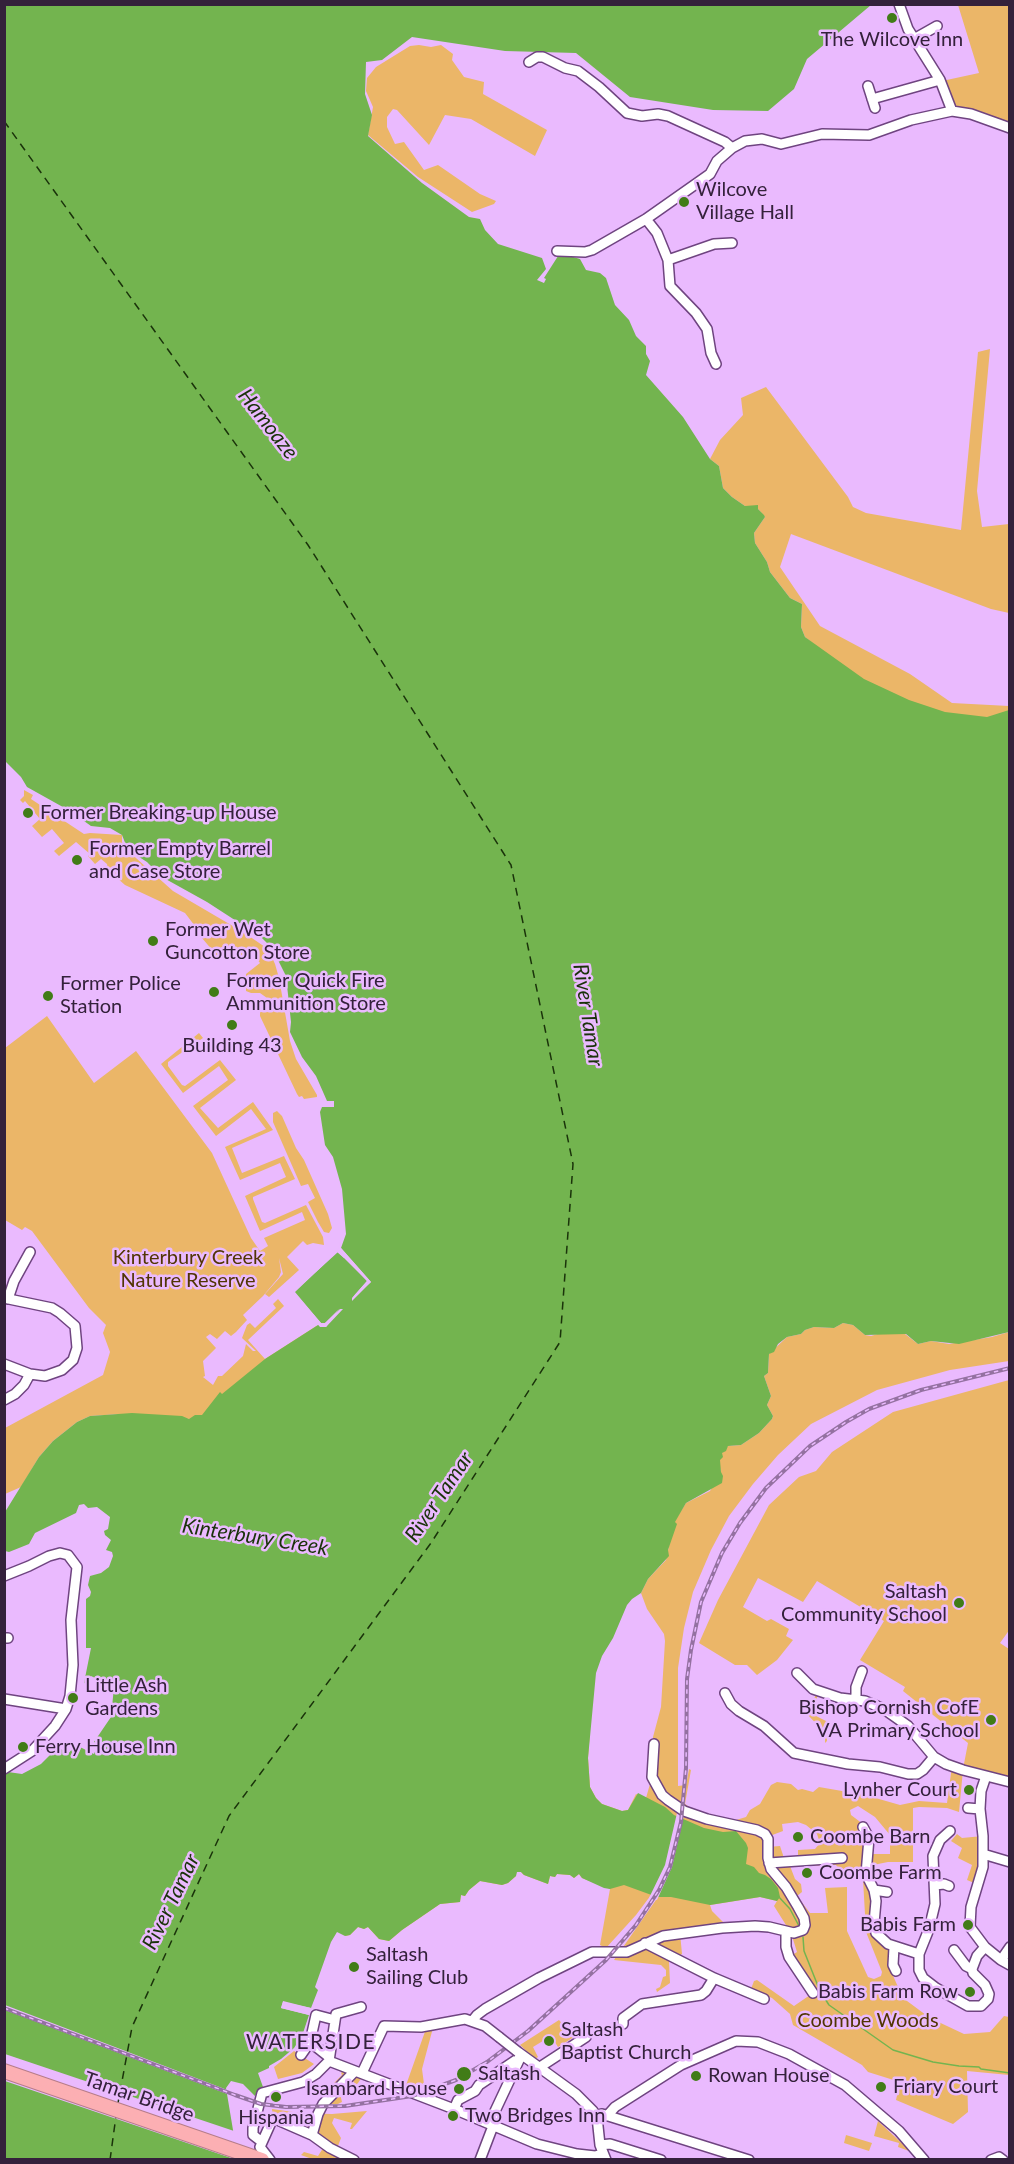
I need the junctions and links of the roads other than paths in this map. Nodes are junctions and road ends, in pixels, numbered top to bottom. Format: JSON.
{"nodes":[{"id":1,"x":899,"y":4,"type":"edge"},
{"id":2,"x":937,"y":27,"type":"dead end"},
{"id":3,"x":914,"y":39,"type":"junction"},
{"id":4,"x":529,"y":62,"type":"dead end"},
{"id":5,"x":940,"y":80,"type":"junction"},
{"id":6,"x":868,"y":86,"type":"dead end"},
{"id":7,"x":952,"y":111,"type":"junction"},
{"id":8,"x":1010,"y":128,"type":"edge"},
{"id":9,"x":732,"y":148,"type":"junction"},
{"id":10,"x":646,"y":219,"type":"junction"},
{"id":11,"x":732,"y":243,"type":"dead end"},
{"id":12,"x":557,"y":251,"type":"dead end"},
{"id":13,"x":668,"y":260,"type":"junction"},
{"id":14,"x":716,"y":364,"type":"dead end"},
{"id":15,"x":30,"y":1252,"type":"dead end"},
{"id":16,"x":6,"y":1299,"type":"edge"},
{"id":17,"x":4,"y":1365,"type":"edge"},
{"id":18,"x":30,"y":1374,"type":"junction"},
{"id":19,"x":4,"y":1400,"type":"edge"},
{"id":20,"x":4,"y":1576,"type":"edge"},
{"id":21,"x":861,"y":1671,"type":"dead end"},
{"id":22,"x":797,"y":1673,"type":"dead end"},
{"id":23,"x":725,"y":1694,"type":"dead end"},
{"id":24,"x":4,"y":1699,"type":"edge"},
{"id":25,"x":856,"y":1699,"type":"junction"},
{"id":26,"x":66,"y":1709,"type":"junction"},
{"id":27,"x":654,"y":1744,"type":"dead end"},
{"id":28,"x":934,"y":1757,"type":"junction"},
{"id":29,"x":4,"y":1769,"type":"edge"},
{"id":30,"x":986,"y":1776,"type":"junction"},
{"id":31,"x":1010,"y":1782,"type":"edge"},
{"id":32,"x":968,"y":1808,"type":"dead end"},
{"id":33,"x":980,"y":1809,"type":"junction"},
{"id":34,"x":863,"y":1827,"type":"dead end"},
{"id":35,"x":950,"y":1831,"type":"dead end"},
{"id":36,"x":983,"y":1854,"type":"junction"},
{"id":37,"x":842,"y":1858,"type":"dead end"},
{"id":38,"x":1010,"y":1862,"type":"edge"},
{"id":39,"x":769,"y":1863,"type":"junction"},
{"id":40,"x":935,"y":1885,"type":"junction"},
{"id":41,"x":949,"y":1886,"type":"dead end"},
{"id":42,"x":874,"y":1890,"type":"junction"},
{"id":43,"x":887,"y":1892,"type":"dead end"},
{"id":44,"x":786,"y":1932,"type":"junction"},
{"id":45,"x":645,"y":1943,"type":"junction"},
{"id":46,"x":894,"y":1947,"type":"junction"},
{"id":47,"x":985,"y":1947,"type":"junction"},
{"id":48,"x":1010,"y":1947,"type":"edge"},
{"id":49,"x":954,"y":1950,"type":"dead end"},
{"id":50,"x":919,"y":1954,"type":"junction"},
{"id":51,"x":1005,"y":1962,"type":"edge"},
{"id":52,"x":972,"y":1969,"type":"junction"},
{"id":53,"x":896,"y":1971,"type":"dead end"},
{"id":54,"x":714,"y":1978,"type":"junction"},
{"id":55,"x":813,"y":1994,"type":"dead end"},
{"id":56,"x":764,"y":1999,"type":"dead end"},
{"id":57,"x":361,"y":2007,"type":"dead end"},
{"id":58,"x":335,"y":2020,"type":"junction"},
{"id":59,"x":473,"y":2020,"type":"junction"},
{"id":60,"x":623,"y":2024,"type":"dead end"},
{"id":61,"x":586,"y":2037,"type":"dead end"},
{"id":62,"x":310,"y":2042,"type":"junction"},
{"id":63,"x":301,"y":2055,"type":"dead end"},
{"id":64,"x":520,"y":2055,"type":"junction"},
{"id":65,"x":329,"y":2059,"type":"junction"},
{"id":66,"x":540,"y":2067,"type":"junction"},
{"id":67,"x":4,"y":2071,"type":"edge"},
{"id":68,"x":359,"y":2072,"type":"junction"},
{"id":69,"x":4,"y":2081,"type":"edge"},
{"id":70,"x":454,"y":2109,"type":"junction"},
{"id":71,"x":602,"y":2116,"type":"junction"},
{"id":72,"x":491,"y":2125,"type":"junction"},
{"id":73,"x":312,"y":2135,"type":"junction"},
{"id":74,"x":262,"y":2142,"type":"junction"},
{"id":75,"x":602,"y":2153,"type":"edge"},
{"id":76,"x":233,"y":2160,"type":"edge"},
{"id":77,"x":262,"y":2160,"type":"edge"},
{"id":78,"x":270,"y":2160,"type":"edge"},
{"id":79,"x":354,"y":2160,"type":"edge"},
{"id":80,"x":480,"y":2160,"type":"edge"},
{"id":81,"x":661,"y":2160,"type":"edge"},
{"id":82,"x":749,"y":2160,"type":"edge"},
{"id":83,"x":924,"y":2160,"type":"edge"},
{"id":84,"x":991,"y":2160,"type":"edge"},
{"id":85,"x":1003,"y":2160,"type":"edge"}],
"edges":[{"from":1,"to":3,"type":"street"},
{"from":2,"to":3,"type":"street"},
{"from":3,"to":5,"type":"street"},
{"from":4,"to":9,"type":"street"},
{"from":5,"to":6,"type":"street"},
{"from":5,"to":7,"type":"street"},
{"from":7,"to":8,"type":"street"},
{"from":7,"to":9,"type":"street"},
{"from":9,"to":10,"type":"street"},
{"from":10,"to":12,"type":"street"},
{"from":10,"to":13,"type":"street"},
{"from":11,"to":13,"type":"street"},
{"from":13,"to":14,"type":"street"},
{"from":15,"to":16,"type":"street"},
{"from":16,"to":18,"type":"street"},
{"from":17,"to":18,"type":"street"},
{"from":18,"to":19,"type":"street"},
{"from":20,"to":26,"type":"street"},
{"from":21,"to":25,"type":"street"},
{"from":22,"to":25,"type":"street"},
{"from":23,"to":28,"type":"street"},
{"from":24,"to":26,"type":"street"},
{"from":25,"to":28,"type":"street"},
{"from":26,"to":29,"type":"street"},
{"from":27,"to":39,"type":"street"},
{"from":28,"to":30,"type":"street"},
{"from":30,"to":31,"type":"street"},
{"from":30,"to":33,"type":"street"},
{"from":32,"to":33,"type":"street"},
{"from":33,"to":36,"type":"street"},
{"from":34,"to":42,"type":"street"},
{"from":35,"to":40,"type":"street"},
{"from":36,"to":38,"type":"street"},
{"from":36,"to":47,"type":"street"},
{"from":37,"to":39,"type":"street"},
{"from":39,"to":44,"type":"street"},
{"from":40,"to":41,"type":"street"},
{"from":40,"to":50,"type":"street"},
{"from":42,"to":43,"type":"street"},
{"from":42,"to":46,"type":"street"},
{"from":44,"to":45,"type":"street"},
{"from":44,"to":55,"type":"street"},
{"from":45,"to":54,"type":"street"},
{"from":45,"to":59,"type":"street"},
{"from":46,"to":50,"type":"street"},
{"from":46,"to":53,"type":"street"},
{"from":47,"to":51,"type":"street"},
{"from":47,"to":52,"type":"street"},
{"from":48,"to":51,"type":"street"},
{"from":49,"to":52,"type":"street"},
{"from":50,"to":52,"type":"street"},
{"from":54,"to":56,"type":"street"},
{"from":54,"to":60,"type":"street"},
{"from":57,"to":58,"type":"street"},
{"from":58,"to":62,"type":"street"},
{"from":58,"to":65,"type":"street"},
{"from":59,"to":64,"type":"street","bridge":true},
{"from":59,"to":68,"type":"street"},
{"from":61,"to":66,"type":"street"},
{"from":62,"to":63,"type":"street"},
{"from":62,"to":65,"type":"street"},
{"from":64,"to":66,"type":"street"},
{"from":64,"to":70,"type":"street"},
{"from":64,"to":72,"type":"street"},
{"from":65,"to":68,"type":"street"},
{"from":65,"to":74,"type":"street"},
{"from":66,"to":71,"type":"street"},
{"from":67,"to":77,"type":"highway","name":"Tamar Bridge"},
{"from":68,"to":70,"type":"street"},
{"from":68,"to":73,"type":"street"},
{"from":69,"to":76,"type":"highway"},
{"from":70,"to":72,"type":"street"},
{"from":71,"to":75,"type":"street"},
{"from":71,"to":82,"type":"street"},
{"from":71,"to":83,"type":"street"},
{"from":72,"to":75,"type":"street"},
{"from":72,"to":80,"type":"street"},
{"from":73,"to":74,"type":"street"},
{"from":73,"to":79,"type":"street"},
{"from":74,"to":78,"type":"street"},
{"from":75,"to":81,"type":"street"},
{"from":84,"to":85,"type":"street"}]}
